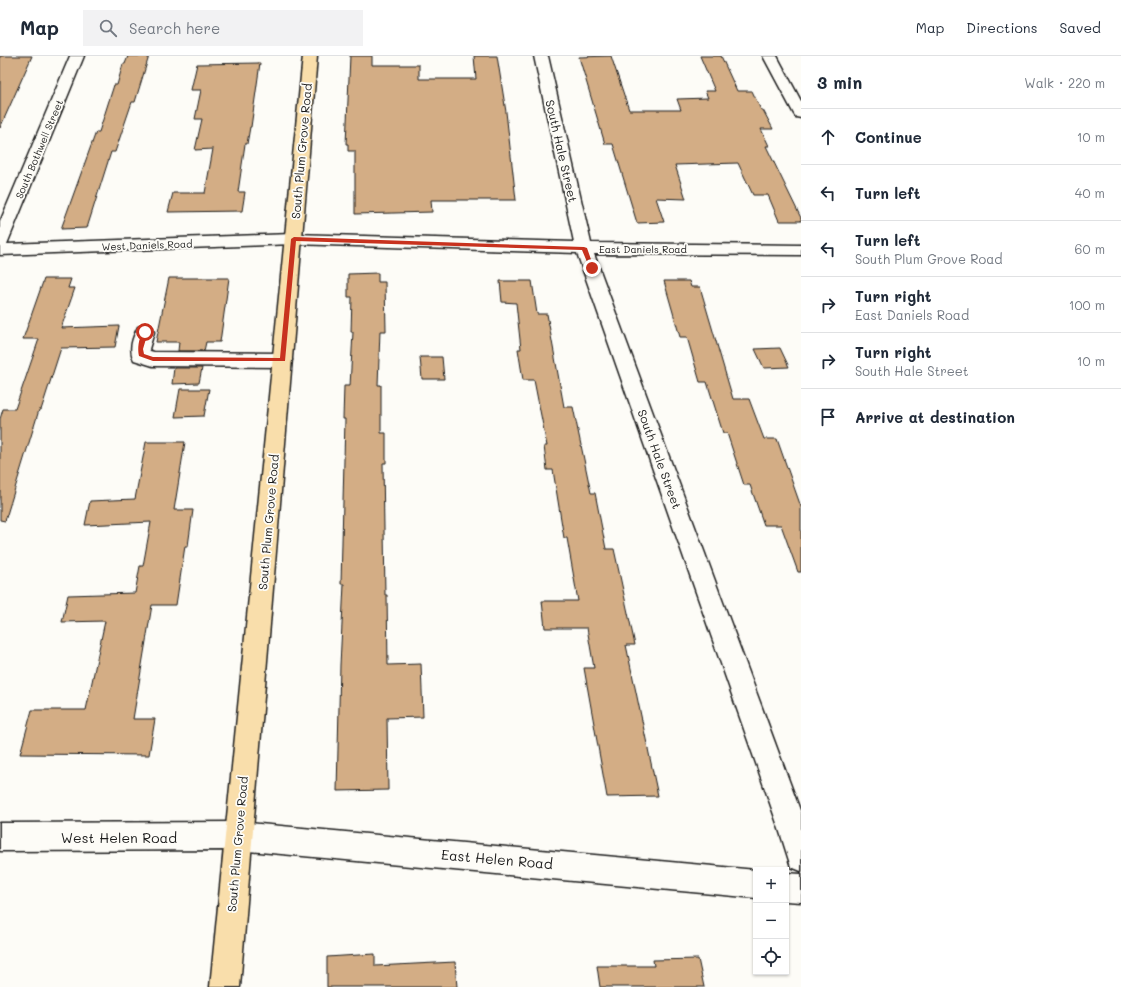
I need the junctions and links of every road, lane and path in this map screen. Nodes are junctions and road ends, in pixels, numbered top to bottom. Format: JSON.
{"nodes":[{"id":1,"x":77,"y":56,"type":"edge"},
{"id":2,"x":310,"y":56,"type":"edge"},
{"id":3,"x":541,"y":56,"type":"edge"},
{"id":4,"x":770,"y":56,"type":"edge"},
{"id":5,"x":801,"y":114,"type":"edge"},
{"id":6,"x":294,"y":239,"type":"junction"},
{"id":7,"x":0,"y":242,"type":"edge"},
{"id":8,"x":584,"y":248,"type":"junction"},
{"id":9,"x":0,"y":250,"type":"edge"},
{"id":10,"x":801,"y":250,"type":"edge"},
{"id":11,"x":145,"y":332,"type":"dead end"},
{"id":12,"x":283,"y":360,"type":"junction"},
{"id":13,"x":238,"y":836,"type":"junction"},
{"id":14,"x":0,"y":837,"type":"edge"},
{"id":15,"x":801,"y":857,"type":"edge"},
{"id":16,"x":753,"y":884,"type":"edge"},
{"id":17,"x":789,"y":887,"type":"edge"},
{"id":18,"x":801,"y":888,"type":"edge"},
{"id":19,"x":225,"y":987,"type":"edge"}],
"edges":[{"from":1,"to":7,"type":"street","name":"South Bothwell Street"},
{"from":2,"to":6,"type":"main road","name":"South Plum Grove Road"},
{"from":3,"to":8,"type":"street","name":"South Hale Street"},
{"from":4,"to":5,"type":"street"},
{"from":6,"to":8,"type":"street","name":"East Daniels Road"},
{"from":6,"to":9,"type":"street","name":"West Daniels Road"},
{"from":6,"to":12,"type":"main road","name":"South Plum Grove Road"},
{"from":8,"to":10,"type":"street","name":"East Daniels Road"},
{"from":8,"to":15,"type":"street","name":"South Hale Street"},
{"from":11,"to":12,"type":"street"},
{"from":12,"to":13,"type":"main road","name":"South Plum Grove Road"},
{"from":13,"to":14,"type":"street","name":"West Helen Road"},
{"from":13,"to":16,"type":"street","name":"East Helen Road"},
{"from":13,"to":19,"type":"main road","name":"South Plum Grove Road"},
{"from":17,"to":18,"type":"street"}]}
